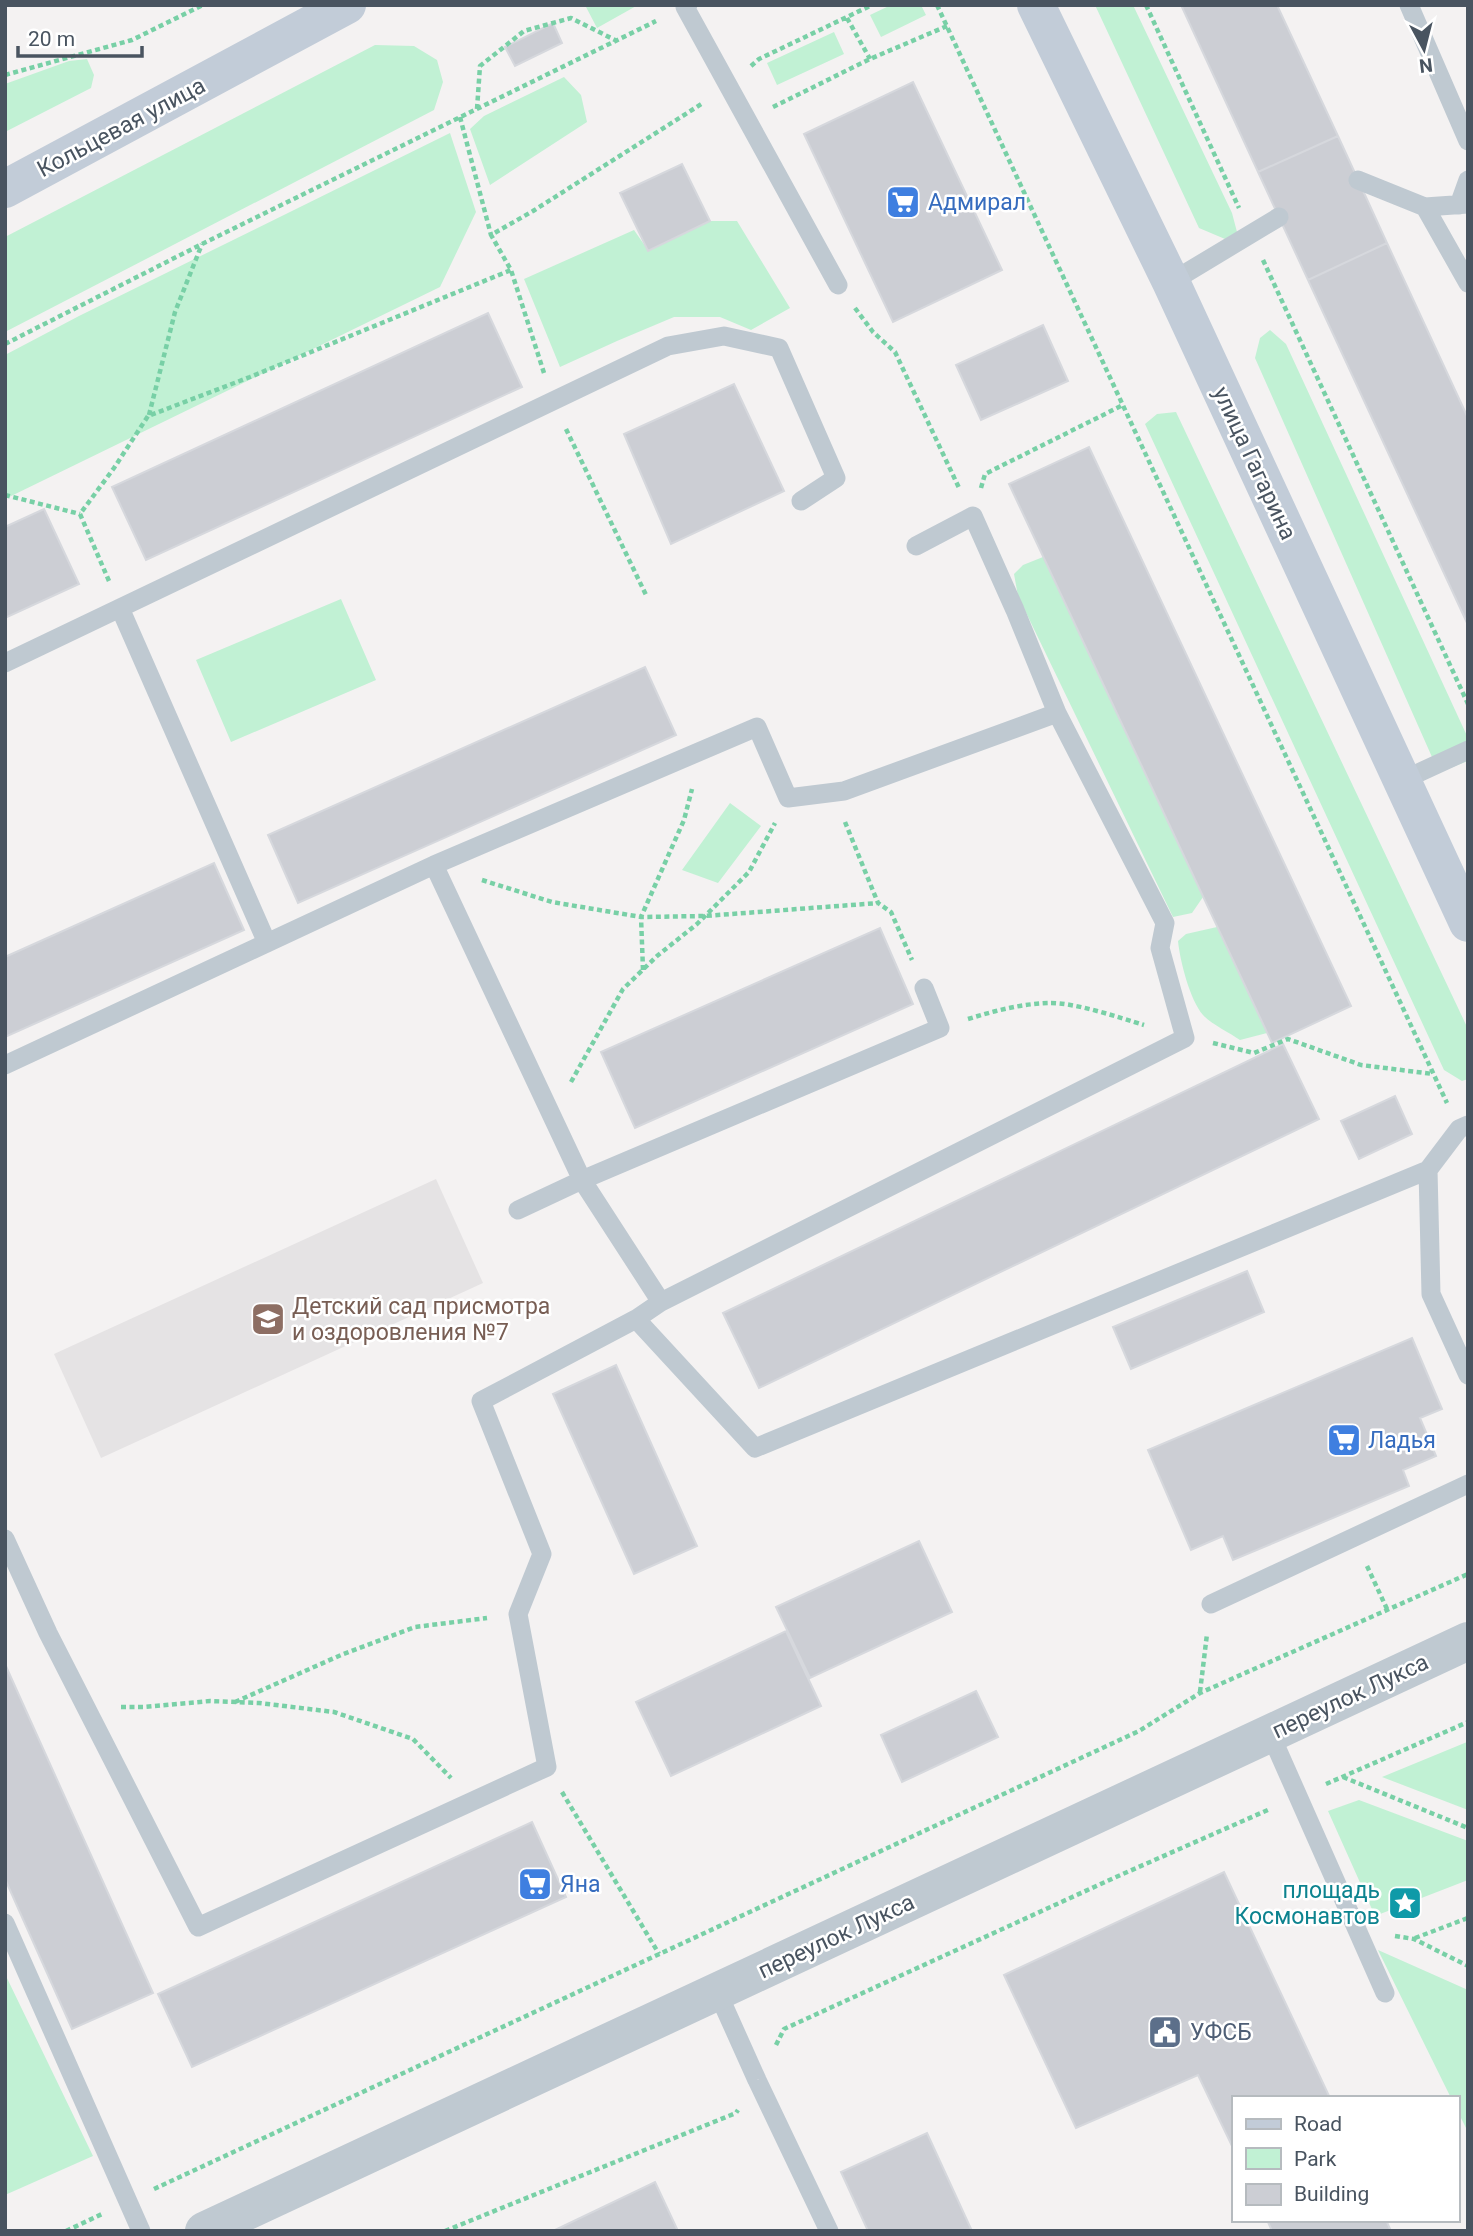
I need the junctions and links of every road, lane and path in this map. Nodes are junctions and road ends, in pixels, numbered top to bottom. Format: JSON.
{"nodes":[{"id":1,"x":203,"y":5,"type":"edge"},
{"id":2,"x":347,"y":5,"type":"edge"},
{"id":3,"x":872,"y":5,"type":"edge"},
{"id":4,"x":937,"y":5,"type":"edge"},
{"id":5,"x":1036,"y":5,"type":"edge"},
{"id":6,"x":1146,"y":5,"type":"edge"},
{"id":7,"x":1409,"y":5,"type":"edge"},
{"id":8,"x":686,"y":6,"type":"edge"},
{"id":9,"x":848,"y":18,"type":"junction"},
{"id":10,"x":947,"y":26,"type":"junction"},
{"id":11,"x":616,"y":40,"type":"junction"},
{"id":12,"x":870,"y":59,"type":"junction"},
{"id":13,"x":5,"y":75,"type":"edge"},
{"id":14,"x":729,"y":86,"type":"junction"},
{"id":15,"x":477,"y":108,"type":"junction"},
{"id":16,"x":460,"y":117,"type":"junction"},
{"id":17,"x":747,"y":120,"type":"junction"},
{"id":18,"x":1468,"y":141,"type":"edge"},
{"id":19,"x":1358,"y":180,"type":"dead end"},
{"id":20,"x":1468,"y":180,"type":"edge"},
{"id":21,"x":5,"y":189,"type":"edge"},
{"id":22,"x":1463,"y":205,"type":"edge"},
{"id":23,"x":1425,"y":207,"type":"junction"},
{"id":24,"x":1279,"y":217,"type":"dead end"},
{"id":25,"x":1251,"y":233,"type":"junction"},
{"id":26,"x":491,"y":235,"type":"junction"},
{"id":27,"x":202,"y":244,"type":"junction"},
{"id":28,"x":511,"y":270,"type":"junction"},
{"id":29,"x":1171,"y":282,"type":"junction"},
{"id":30,"x":1468,"y":283,"type":"edge"},
{"id":31,"x":838,"y":285,"type":"dead end"},
{"id":32,"x":873,"y":332,"type":"dead end"},
{"id":33,"x":5,"y":344,"type":"edge"},
{"id":34,"x":552,"y":401,"type":"junction"},
{"id":35,"x":1123,"y":405,"type":"junction"},
{"id":36,"x":148,"y":416,"type":"junction"},
{"id":37,"x":5,"y":495,"type":"edge"},
{"id":38,"x":801,"y":501,"type":"dead end"},
{"id":39,"x":80,"y":514,"type":"junction"},
{"id":40,"x":973,"y":516,"type":"junction"},
{"id":41,"x":916,"y":546,"type":"dead end"},
{"id":42,"x":646,"y":595,"type":"dead end"},
{"id":43,"x":120,"y":608,"type":"junction"},
{"id":44,"x":5,"y":663,"type":"edge"},
{"id":45,"x":1468,"y":704,"type":"edge"},
{"id":46,"x":1057,"y":713,"type":"junction"},
{"id":47,"x":1468,"y":750,"type":"edge"},
{"id":48,"x":700,"y":751,"type":"junction"},
{"id":49,"x":1401,"y":781,"type":"junction"},
{"id":50,"x":833,"y":792,"type":"junction"},
{"id":51,"x":788,"y":798,"type":"junction"},
{"id":52,"x":434,"y":865,"type":"junction"},
{"id":53,"x":878,"y":903,"type":"junction"},
{"id":54,"x":705,"y":916,"type":"junction"},
{"id":55,"x":641,"y":917,"type":"junction"},
{"id":56,"x":1468,"y":923,"type":"edge"},
{"id":57,"x":267,"y":943,"type":"junction"},
{"id":58,"x":643,"y":971,"type":"junction"},
{"id":59,"x":924,"y":988,"type":"joint"},
{"id":60,"x":940,"y":1028,"type":"junction"},
{"id":61,"x":1185,"y":1038,"type":"junction"},
{"id":62,"x":5,"y":1065,"type":"edge"},
{"id":63,"x":1434,"y":1074,"type":"junction"},
{"id":64,"x":552,"y":1116,"type":"junction"},
{"id":65,"x":1463,"y":1127,"type":"edge"},
{"id":66,"x":1428,"y":1170,"type":"junction"},
{"id":67,"x":582,"y":1180,"type":"junction"},
{"id":68,"x":518,"y":1210,"type":"dead end"},
{"id":69,"x":661,"y":1302,"type":"junction"},
{"id":70,"x":636,"y":1319,"type":"junction"},
{"id":71,"x":1468,"y":1375,"type":"edge"},
{"id":72,"x":1468,"y":1484,"type":"edge"},
{"id":73,"x":1354,"y":1537,"type":"junction"},
{"id":74,"x":5,"y":1539,"type":"edge"},
{"id":75,"x":1468,"y":1574,"type":"edge"},
{"id":76,"x":1211,"y":1604,"type":"joint"},
{"id":77,"x":1387,"y":1609,"type":"junction"},
{"id":78,"x":518,"y":1614,"type":"junction"},
{"id":79,"x":1468,"y":1641,"type":"edge"},
{"id":80,"x":1200,"y":1693,"type":"junction"},
{"id":81,"x":234,"y":1702,"type":"junction"},
{"id":82,"x":85,"y":1706,"type":"junction"},
{"id":83,"x":1468,"y":1722,"type":"edge"},
{"id":84,"x":1270,"y":1733,"type":"junction"},
{"id":85,"x":547,"y":1767,"type":"junction"},
{"id":86,"x":1343,"y":1777,"type":"junction"},
{"id":87,"x":1298,"y":1797,"type":"junction"},
{"id":88,"x":474,"y":1801,"type":"junction"},
{"id":89,"x":1468,"y":1828,"type":"edge"},
{"id":90,"x":1468,"y":1918,"type":"edge"},
{"id":91,"x":5,"y":1923,"type":"edge"},
{"id":92,"x":659,"y":1954,"type":"junction"},
{"id":93,"x":1468,"y":1966,"type":"edge"},
{"id":94,"x":717,"y":1991,"type":"junction"},
{"id":95,"x":1385,"y":1993,"type":"dead end"},
{"id":96,"x":757,"y":2080,"type":"junction"},
{"id":97,"x":128,"y":2202,"type":"junction"},
{"id":98,"x":66,"y":2231,"type":"edge"},
{"id":99,"x":141,"y":2231,"type":"edge"},
{"id":100,"x":204,"y":2231,"type":"edge"},
{"id":101,"x":445,"y":2231,"type":"edge"},
{"id":102,"x":829,"y":2231,"type":"edge"}],
"edges":[{"from":1,"to":13,"type":"path"},
{"from":2,"to":21,"type":"main road","name":"Кольцевая улица"},
{"from":3,"to":9,"type":"path"},
{"from":4,"to":10,"type":"path"},
{"from":5,"to":29,"type":"main road","name":"улица Гагарина"},
{"from":6,"to":25,"type":"path"},
{"from":7,"to":18,"type":"lane"},
{"from":8,"to":11,"type":"path"},
{"from":8,"to":14,"type":"lane"},
{"from":9,"to":12,"type":"path"},
{"from":9,"to":14,"type":"path"},
{"from":10,"to":12,"type":"path"},
{"from":10,"to":35,"type":"path"},
{"from":11,"to":15,"type":"path"},
{"from":11,"to":15,"type":"path"},
{"from":12,"to":17,"type":"path"},
{"from":14,"to":17,"type":"lane"},
{"from":14,"to":26,"type":"path"},
{"from":15,"to":16,"type":"path"},
{"from":16,"to":26,"type":"path"},
{"from":16,"to":27,"type":"path"},
{"from":17,"to":31,"type":"lane"},
{"from":19,"to":23,"type":"lane"},
{"from":20,"to":22,"type":"lane"},
{"from":22,"to":23,"type":"lane"},
{"from":23,"to":30,"type":"lane"},
{"from":24,"to":25,"type":"lane"},
{"from":25,"to":29,"type":"lane"},
{"from":25,"to":45,"type":"path"},
{"from":26,"to":28,"type":"path"},
{"from":27,"to":33,"type":"path"},
{"from":27,"to":36,"type":"path"},
{"from":28,"to":34,"type":"path"},
{"from":28,"to":36,"type":"path"},
{"from":29,"to":49,"type":"main road","name":"улица Гагарина"},
{"from":32,"to":40,"type":"path"},
{"from":34,"to":38,"type":"lane"},
{"from":34,"to":42,"type":"path"},
{"from":34,"to":43,"type":"lane"},
{"from":35,"to":40,"type":"path"},
{"from":35,"to":63,"type":"path"},
{"from":36,"to":39,"type":"path"},
{"from":37,"to":39,"type":"path"},
{"from":39,"to":43,"type":"path"},
{"from":40,"to":41,"type":"lane"},
{"from":40,"to":46,"type":"lane"},
{"from":43,"to":44,"type":"lane"},
{"from":43,"to":57,"type":"lane"},
{"from":46,"to":50,"type":"lane"},
{"from":46,"to":61,"type":"lane"},
{"from":47,"to":49,"type":"lane"},
{"from":48,"to":51,"type":"lane"},
{"from":48,"to":52,"type":"lane"},
{"from":48,"to":55,"type":"path"},
{"from":49,"to":56,"type":"main road","name":"улица Гагарина"},
{"from":50,"to":51,"type":"lane"},
{"from":50,"to":53,"type":"path"},
{"from":51,"to":54,"type":"path"},
{"from":52,"to":55,"type":"path"},
{"from":52,"to":57,"type":"lane"},
{"from":52,"to":64,"type":"lane"},
{"from":53,"to":54,"type":"path"},
{"from":53,"to":59,"type":"path"},
{"from":54,"to":55,"type":"path"},
{"from":54,"to":58,"type":"path"},
{"from":55,"to":58,"type":"path"},
{"from":57,"to":62,"type":"lane"},
{"from":58,"to":64,"type":"path"},
{"from":59,"to":60,"type":"lane"},
{"from":60,"to":61,"type":"path"},
{"from":60,"to":67,"type":"lane"},
{"from":61,"to":63,"type":"path"},
{"from":61,"to":69,"type":"lane"},
{"from":63,"to":65,"type":"path"},
{"from":64,"to":67,"type":"lane"},
{"from":65,"to":66,"type":"lane"},
{"from":66,"to":70,"type":"lane"},
{"from":66,"to":71,"type":"lane"},
{"from":67,"to":68,"type":"lane"},
{"from":67,"to":69,"type":"lane"},
{"from":69,"to":70,"type":"lane"},
{"from":70,"to":78,"type":"lane"},
{"from":72,"to":73,"type":"lane"},
{"from":73,"to":76,"type":"lane"},
{"from":73,"to":77,"type":"path"},
{"from":74,"to":82,"type":"lane"},
{"from":75,"to":77,"type":"path"},
{"from":76,"to":80,"type":"path"},
{"from":77,"to":80,"type":"path"},
{"from":78,"to":81,"type":"path"},
{"from":78,"to":85,"type":"lane"},
{"from":79,"to":84,"type":"street","name":"переулок Лукса"},
{"from":80,"to":92,"type":"path"},
{"from":81,"to":82,"type":"path"},
{"from":81,"to":88,"type":"path"},
{"from":82,"to":88,"type":"lane"},
{"from":83,"to":86,"type":"path"},
{"from":84,"to":87,"type":"lane"},
{"from":84,"to":94,"type":"street","name":"переулок Лукса"},
{"from":85,"to":88,"type":"lane"},
{"from":85,"to":92,"type":"path"},
{"from":86,"to":87,"type":"path"},
{"from":86,"to":89,"type":"path"},
{"from":87,"to":95,"type":"lane"},
{"from":87,"to":96,"type":"path"},
{"from":90,"to":93,"type":"path"},
{"from":91,"to":97,"type":"lane"},
{"from":92,"to":97,"type":"path"},
{"from":94,"to":96,"type":"lane"},
{"from":94,"to":100,"type":"street","name":"переулок Лукса"},
{"from":96,"to":101,"type":"path"},
{"from":96,"to":102,"type":"lane"},
{"from":97,"to":98,"type":"path"},
{"from":97,"to":99,"type":"lane"}]}
